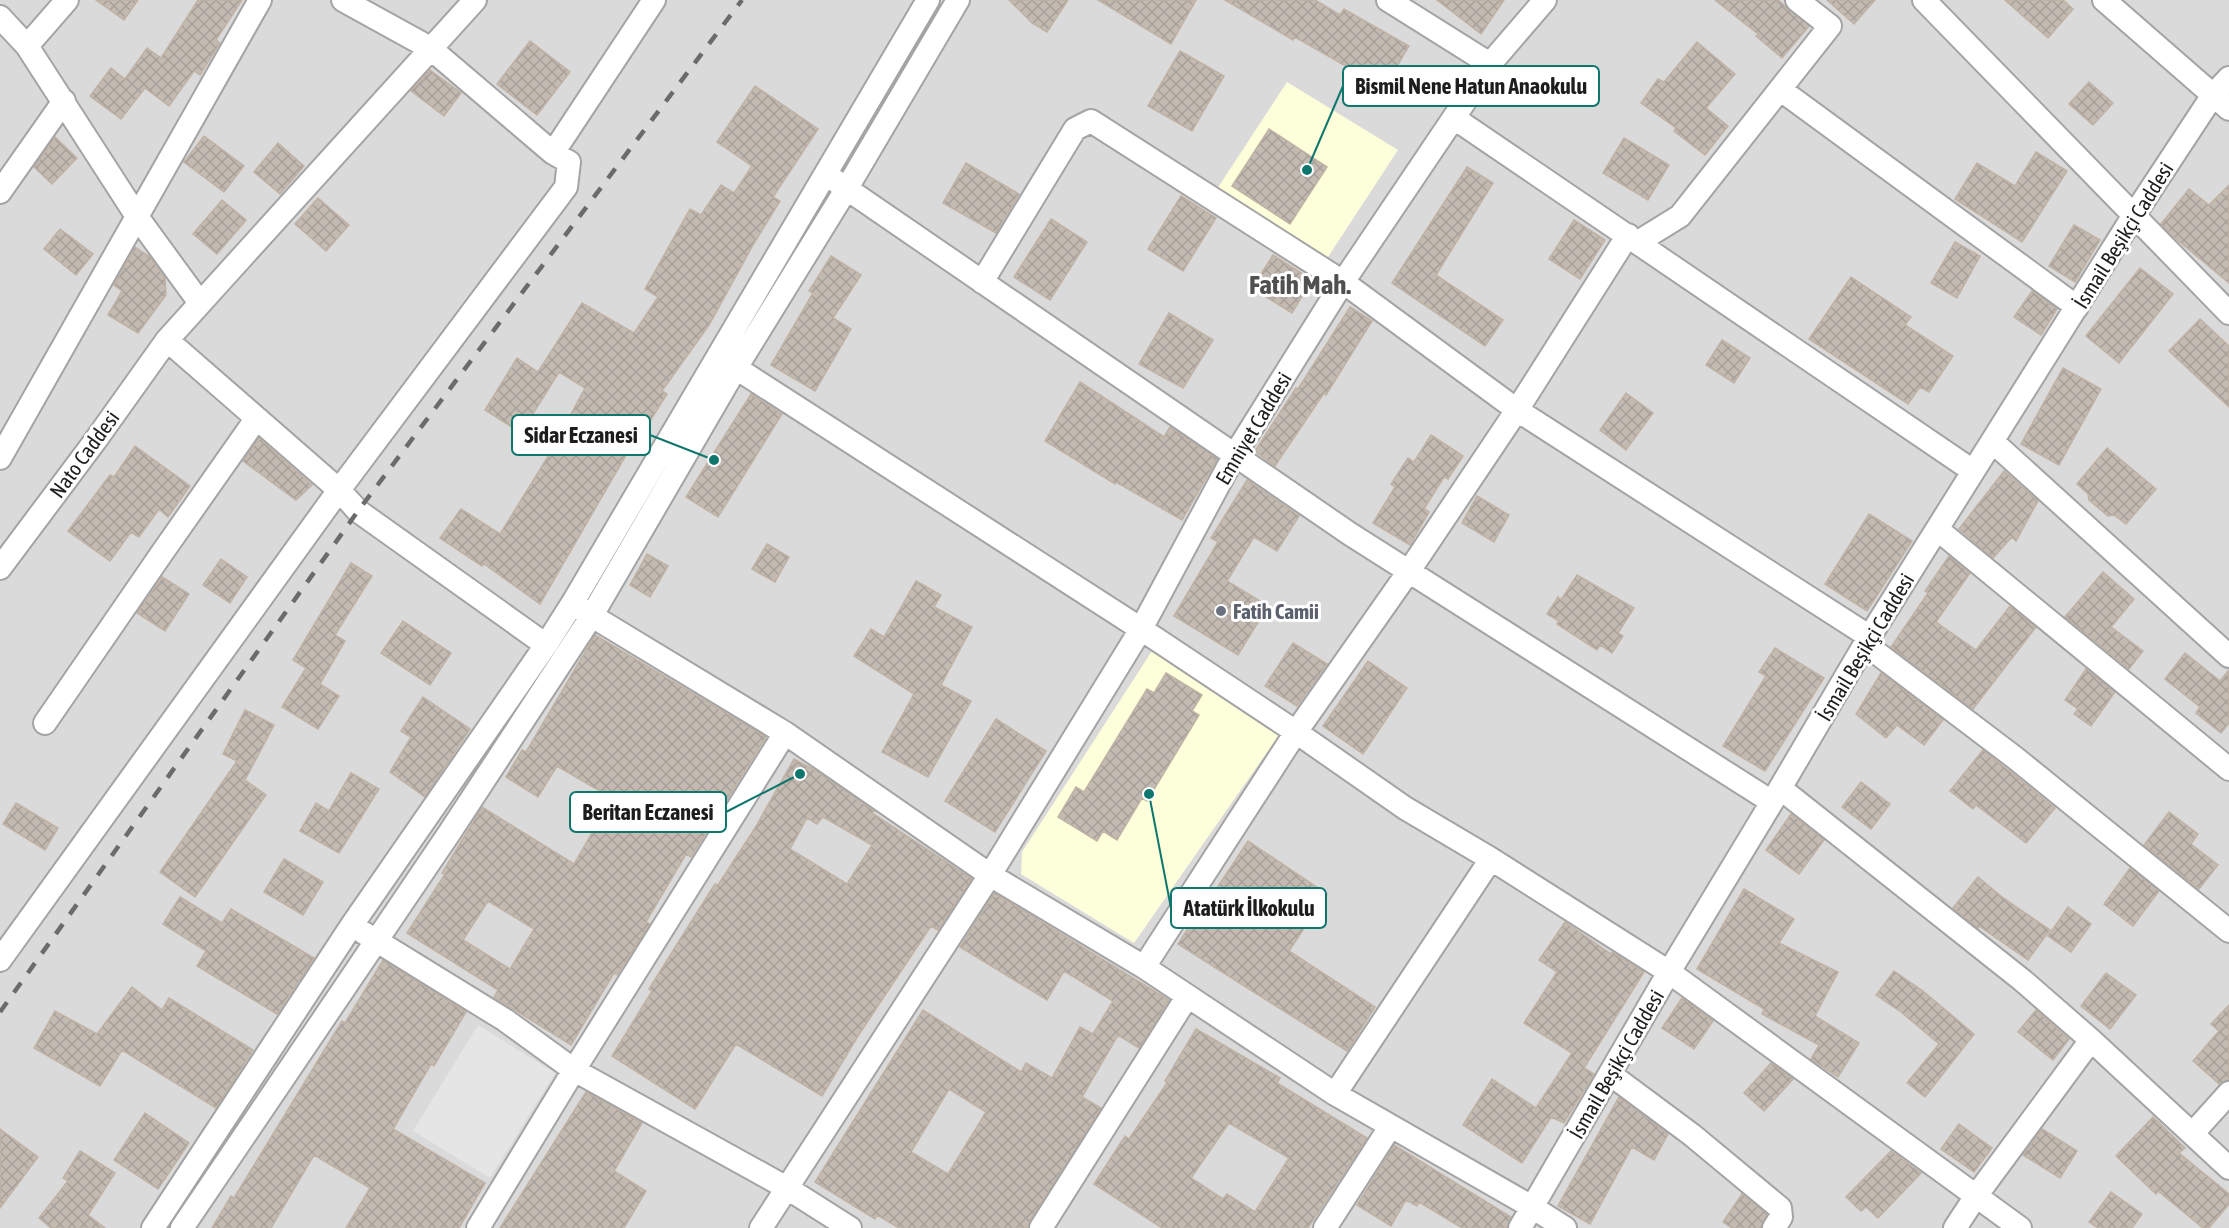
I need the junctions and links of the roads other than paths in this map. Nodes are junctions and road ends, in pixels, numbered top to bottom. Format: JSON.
{"nodes":[{"id":1,"x":68,"y":0,"type":"edge"},
{"id":2,"x":260,"y":0,"type":"edge"},
{"id":3,"x":343,"y":0,"type":"edge"},
{"id":4,"x":475,"y":0,"type":"edge"},
{"id":5,"x":654,"y":0,"type":"edge"},
{"id":6,"x":928,"y":0,"type":"edge"},
{"id":7,"x":958,"y":0,"type":"edge"},
{"id":8,"x":1388,"y":0,"type":"edge"},
{"id":9,"x":1545,"y":0,"type":"edge"},
{"id":10,"x":1797,"y":0,"type":"edge"},
{"id":11,"x":1924,"y":0,"type":"edge"},
{"id":12,"x":2104,"y":0,"type":"edge"},
{"id":13,"x":0,"y":17,"type":"edge"},
{"id":14,"x":27,"y":46,"type":"junction"},
{"id":15,"x":430,"y":48,"type":"junction"},
{"id":16,"x":1490,"y":64,"type":"junction"},
{"id":17,"x":2229,"y":78,"type":"edge"},
{"id":18,"x":1781,"y":90,"type":"junction"},
{"id":19,"x":64,"y":101,"type":"junction"},
{"id":20,"x":2221,"y":102,"type":"edge"},
{"id":21,"x":1454,"y":118,"type":"junction"},
{"id":22,"x":553,"y":153,"type":"junction"},
{"id":23,"x":826,"y":175,"type":"junction"},
{"id":24,"x":847,"y":188,"type":"junction"},
{"id":25,"x":0,"y":192,"type":"edge"},
{"id":26,"x":2134,"y":215,"type":"junction"},
{"id":27,"x":138,"y":218,"type":"junction"},
{"id":28,"x":1633,"y":238,"type":"junction"},
{"id":29,"x":982,"y":282,"type":"junction"},
{"id":30,"x":1343,"y":282,"type":"junction"},
{"id":31,"x":200,"y":303,"type":"junction"},
{"id":32,"x":2077,"y":307,"type":"junction"},
{"id":33,"x":2229,"y":313,"type":"edge"},
{"id":34,"x":167,"y":340,"type":"junction"},
{"id":35,"x":736,"y":368,"type":"junction"},
{"id":36,"x":1517,"y":410,"type":"junction"},
{"id":37,"x":256,"y":419,"type":"junction"},
{"id":38,"x":1993,"y":442,"type":"junction"},
{"id":39,"x":1234,"y":456,"type":"junction"},
{"id":40,"x":0,"y":458,"type":"edge"},
{"id":41,"x":1973,"y":471,"type":"junction"},
{"id":42,"x":339,"y":490,"type":"junction"},
{"id":43,"x":1937,"y":529,"type":"junction"},
{"id":44,"x":7,"y":544,"type":"edge"},
{"id":45,"x":0,"y":568,"type":"edge"},
{"id":46,"x":1409,"y":571,"type":"junction"},
{"id":47,"x":572,"y":603,"type":"junction"},
{"id":48,"x":591,"y":617,"type":"junction"},
{"id":49,"x":1141,"y":629,"type":"junction"},
{"id":50,"x":1867,"y":640,"type":"junction"},
{"id":51,"x":546,"y":645,"type":"junction"},
{"id":52,"x":2229,"y":656,"type":"edge"},
{"id":53,"x":45,"y":723,"type":"dead end"},
{"id":54,"x":1296,"y":732,"type":"junction"},
{"id":55,"x":785,"y":733,"type":"junction"},
{"id":56,"x":2229,"y":769,"type":"edge"},
{"id":57,"x":1776,"y":795,"type":"junction"},
{"id":58,"x":1491,"y":858,"type":"junction"},
{"id":59,"x":990,"y":875,"type":"junction"},
{"id":60,"x":352,"y":925,"type":"junction"},
{"id":61,"x":2229,"y":931,"type":"edge"},
{"id":62,"x":376,"y":940,"type":"junction"},
{"id":63,"x":0,"y":960,"type":"edge"},
{"id":64,"x":1144,"y":967,"type":"junction"},
{"id":65,"x":1669,"y":972,"type":"junction"},
{"id":66,"x":1187,"y":997,"type":"junction"},
{"id":67,"x":2091,"y":1040,"type":"junction"},
{"id":68,"x":574,"y":1070,"type":"junction"},
{"id":69,"x":1610,"y":1074,"type":"junction"},
{"id":70,"x":2229,"y":1093,"type":"edge"},
{"id":71,"x":1335,"y":1094,"type":"junction"},
{"id":72,"x":1390,"y":1127,"type":"junction"},
{"id":73,"x":2193,"y":1133,"type":"junction"},
{"id":74,"x":2229,"y":1168,"type":"edge"},
{"id":75,"x":787,"y":1188,"type":"junction"},
{"id":76,"x":1976,"y":1196,"type":"junction"},
{"id":77,"x":1532,"y":1207,"type":"junction"},
{"id":78,"x":153,"y":1228,"type":"edge"},
{"id":79,"x":182,"y":1228,"type":"edge"},
{"id":80,"x":478,"y":1228,"type":"edge"},
{"id":81,"x":761,"y":1228,"type":"edge"},
{"id":82,"x":850,"y":1228,"type":"edge"},
{"id":83,"x":1041,"y":1228,"type":"edge"},
{"id":84,"x":1325,"y":1228,"type":"edge"},
{"id":85,"x":1520,"y":1228,"type":"edge"},
{"id":86,"x":1565,"y":1228,"type":"edge"},
{"id":87,"x":1774,"y":1228,"type":"edge"},
{"id":88,"x":1955,"y":1228,"type":"edge"},
{"id":89,"x":2020,"y":1228,"type":"edge"}],
"edges":[{"from":1,"to":14,"type":"street"},
{"from":2,"to":27,"type":"street"},
{"from":3,"to":15,"type":"street"},
{"from":4,"to":15,"type":"street","name":"Nato Caddesi"},
{"from":5,"to":22,"type":"street"},
{"from":6,"to":23,"type":"street"},
{"from":7,"to":24,"type":"street"},
{"from":8,"to":16,"type":"street"},
{"from":9,"to":16,"type":"street","name":"Emniyet Caddesi"},
{"from":10,"to":18,"type":"street"},
{"from":11,"to":26,"type":"street"},
{"from":12,"to":20,"type":"street"},
{"from":13,"to":14,"type":"street"},
{"from":14,"to":19,"type":"street"},
{"from":15,"to":22,"type":"street"},
{"from":15,"to":31,"type":"street","name":"Nato Caddesi"},
{"from":16,"to":21,"type":"street","name":"Emniyet Caddesi"},
{"from":17,"to":20,"type":"street","name":"İsmail Beşikçi Caddesi"},
{"from":18,"to":28,"type":"street"},
{"from":18,"to":32,"type":"street"},
{"from":19,"to":25,"type":"street"},
{"from":19,"to":27,"type":"street"},
{"from":20,"to":26,"type":"street","name":"İsmail Beşikçi Caddesi"},
{"from":21,"to":28,"type":"street"},
{"from":21,"to":30,"type":"street","name":"Emniyet Caddesi"},
{"from":22,"to":42,"type":"street"},
{"from":23,"to":24,"type":"street"},
{"from":23,"to":47,"type":"street"},
{"from":24,"to":29,"type":"street"},
{"from":24,"to":35,"type":"street"},
{"from":26,"to":32,"type":"street","name":"İsmail Beşikçi Caddesi"},
{"from":26,"to":33,"type":"street"},
{"from":27,"to":31,"type":"street"},
{"from":27,"to":40,"type":"street"},
{"from":28,"to":36,"type":"street"},
{"from":28,"to":41,"type":"street"},
{"from":29,"to":30,"type":"street"},
{"from":29,"to":39,"type":"street"},
{"from":30,"to":36,"type":"street"},
{"from":30,"to":39,"type":"street","name":"Emniyet Caddesi"},
{"from":31,"to":34,"type":"street","name":"Nato Caddesi"},
{"from":32,"to":38,"type":"street","name":"İsmail Beşikçi Caddesi"},
{"from":34,"to":37,"type":"street"},
{"from":34,"to":44,"type":"street","name":"Nato Caddesi"},
{"from":35,"to":48,"type":"street"},
{"from":35,"to":49,"type":"street"},
{"from":36,"to":46,"type":"street"},
{"from":36,"to":50,"type":"street"},
{"from":37,"to":42,"type":"street"},
{"from":37,"to":53,"type":"street"},
{"from":38,"to":41,"type":"street","name":"İsmail Beşikçi Caddesi"},
{"from":38,"to":52,"type":"street"},
{"from":39,"to":46,"type":"street"},
{"from":39,"to":49,"type":"street","name":"Emniyet Caddesi"},
{"from":41,"to":43,"type":"street","name":"İsmail Beşikçi Caddesi"},
{"from":42,"to":51,"type":"street"},
{"from":42,"to":63,"type":"street"},
{"from":43,"to":50,"type":"street","name":"İsmail Beşikçi Caddesi"},
{"from":43,"to":56,"type":"street"},
{"from":44,"to":45,"type":"street","name":"Nato Caddesi"},
{"from":46,"to":54,"type":"street"},
{"from":46,"to":57,"type":"street"},
{"from":47,"to":48,"type":"street"},
{"from":47,"to":51,"type":"street"},
{"from":48,"to":55,"type":"street"},
{"from":48,"to":62,"type":"street"},
{"from":49,"to":54,"type":"street"},
{"from":49,"to":59,"type":"street","name":"Emniyet Caddesi"},
{"from":50,"to":57,"type":"street","name":"İsmail Beşikçi Caddesi"},
{"from":50,"to":61,"type":"street"},
{"from":51,"to":60,"type":"street"},
{"from":54,"to":58,"type":"street"},
{"from":54,"to":64,"type":"street"},
{"from":55,"to":59,"type":"street"},
{"from":55,"to":68,"type":"street"},
{"from":57,"to":65,"type":"street","name":"İsmail Beşikçi Caddesi"},
{"from":57,"to":67,"type":"street"},
{"from":58,"to":65,"type":"street"},
{"from":58,"to":71,"type":"street"},
{"from":59,"to":64,"type":"street"},
{"from":59,"to":75,"type":"street","name":"Emniyet Caddesi"},
{"from":60,"to":62,"type":"street"},
{"from":60,"to":78,"type":"street"},
{"from":62,"to":68,"type":"street"},
{"from":62,"to":79,"type":"street"},
{"from":64,"to":66,"type":"street"},
{"from":65,"to":69,"type":"street","name":"İsmail Beşikçi Caddesi"},
{"from":65,"to":76,"type":"street"},
{"from":66,"to":71,"type":"street"},
{"from":66,"to":83,"type":"street"},
{"from":67,"to":73,"type":"street"},
{"from":67,"to":76,"type":"street"},
{"from":68,"to":75,"type":"street"},
{"from":68,"to":80,"type":"street"},
{"from":69,"to":77,"type":"street","name":"İsmail Beşikçi Caddesi"},
{"from":69,"to":87,"type":"street"},
{"from":70,"to":73,"type":"street"},
{"from":71,"to":72,"type":"street"},
{"from":72,"to":77,"type":"street"},
{"from":72,"to":84,"type":"street"},
{"from":73,"to":74,"type":"street"},
{"from":75,"to":81,"type":"street","name":"Emniyet Caddesi"},
{"from":75,"to":82,"type":"street"},
{"from":76,"to":88,"type":"street"},
{"from":76,"to":89,"type":"street"},
{"from":77,"to":85,"type":"street","name":"İsmail Beşikçi Caddesi"},
{"from":77,"to":86,"type":"street"}]}
